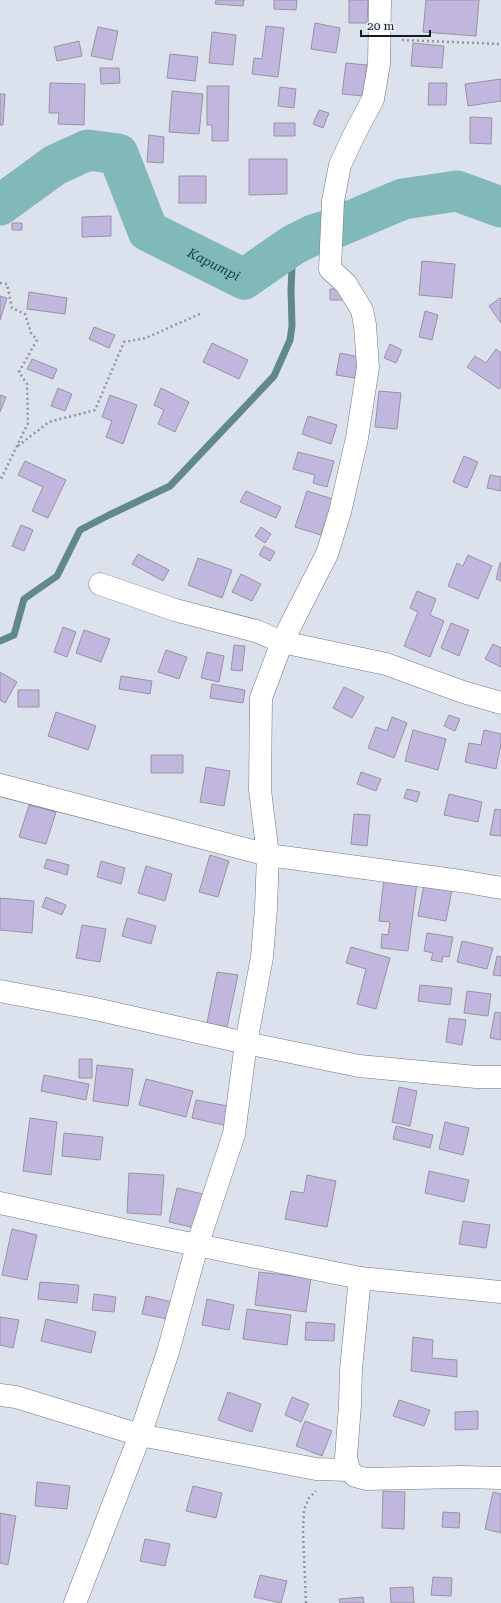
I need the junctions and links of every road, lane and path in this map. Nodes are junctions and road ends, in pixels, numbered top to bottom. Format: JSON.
{"nodes":[{"id":1,"x":380,"y":0,"type":"edge"},
{"id":2,"x":379,"y":38,"type":"junction"},
{"id":3,"x":501,"y":44,"type":"edge"},
{"id":4,"x":0,"y":282,"type":"edge"},
{"id":5,"x":202,"y":313,"type":"dead end"},
{"id":6,"x":18,"y":446,"type":"junction"},
{"id":7,"x":0,"y":481,"type":"edge"},
{"id":8,"x":100,"y":584,"type":"dead end"},
{"id":9,"x":282,"y":642,"type":"junction"},
{"id":10,"x":501,"y":703,"type":"edge"},
{"id":11,"x":0,"y":785,"type":"edge"},
{"id":12,"x":268,"y":855,"type":"junction"},
{"id":13,"x":501,"y":888,"type":"edge"},
{"id":14,"x":0,"y":991,"type":"edge"},
{"id":15,"x":246,"y":1043,"type":"junction"},
{"id":16,"x":501,"y":1078,"type":"edge"},
{"id":17,"x":0,"y":1203,"type":"edge"},
{"id":18,"x":197,"y":1246,"type":"junction"},
{"id":19,"x":360,"y":1278,"type":"junction"},
{"id":20,"x":501,"y":1292,"type":"edge"},
{"id":21,"x":0,"y":1395,"type":"edge"},
{"id":22,"x":140,"y":1435,"type":"junction"},
{"id":23,"x":349,"y":1470,"type":"junction"},
{"id":24,"x":501,"y":1478,"type":"edge"},
{"id":25,"x":320,"y":1487,"type":"dead end"},
{"id":26,"x":76,"y":1603,"type":"edge"},
{"id":27,"x":306,"y":1603,"type":"edge"}],
"edges":[{"from":1,"to":2,"type":"street"},
{"from":2,"to":3,"type":"path"},
{"from":2,"to":9,"type":"street"},
{"from":4,"to":6,"type":"path"},
{"from":5,"to":6,"type":"path"},
{"from":6,"to":7,"type":"path"},
{"from":8,"to":9,"type":"street"},
{"from":9,"to":10,"type":"street"},
{"from":9,"to":12,"type":"street"},
{"from":11,"to":12,"type":"street"},
{"from":12,"to":13,"type":"street"},
{"from":12,"to":15,"type":"street"},
{"from":14,"to":15,"type":"street"},
{"from":15,"to":16,"type":"street"},
{"from":15,"to":18,"type":"street"},
{"from":17,"to":18,"type":"street"},
{"from":18,"to":19,"type":"street"},
{"from":18,"to":22,"type":"street"},
{"from":19,"to":20,"type":"street"},
{"from":19,"to":23,"type":"street"},
{"from":21,"to":22,"type":"street"},
{"from":22,"to":23,"type":"street"},
{"from":22,"to":26,"type":"street"},
{"from":23,"to":24,"type":"street"},
{"from":25,"to":27,"type":"path"}]}
